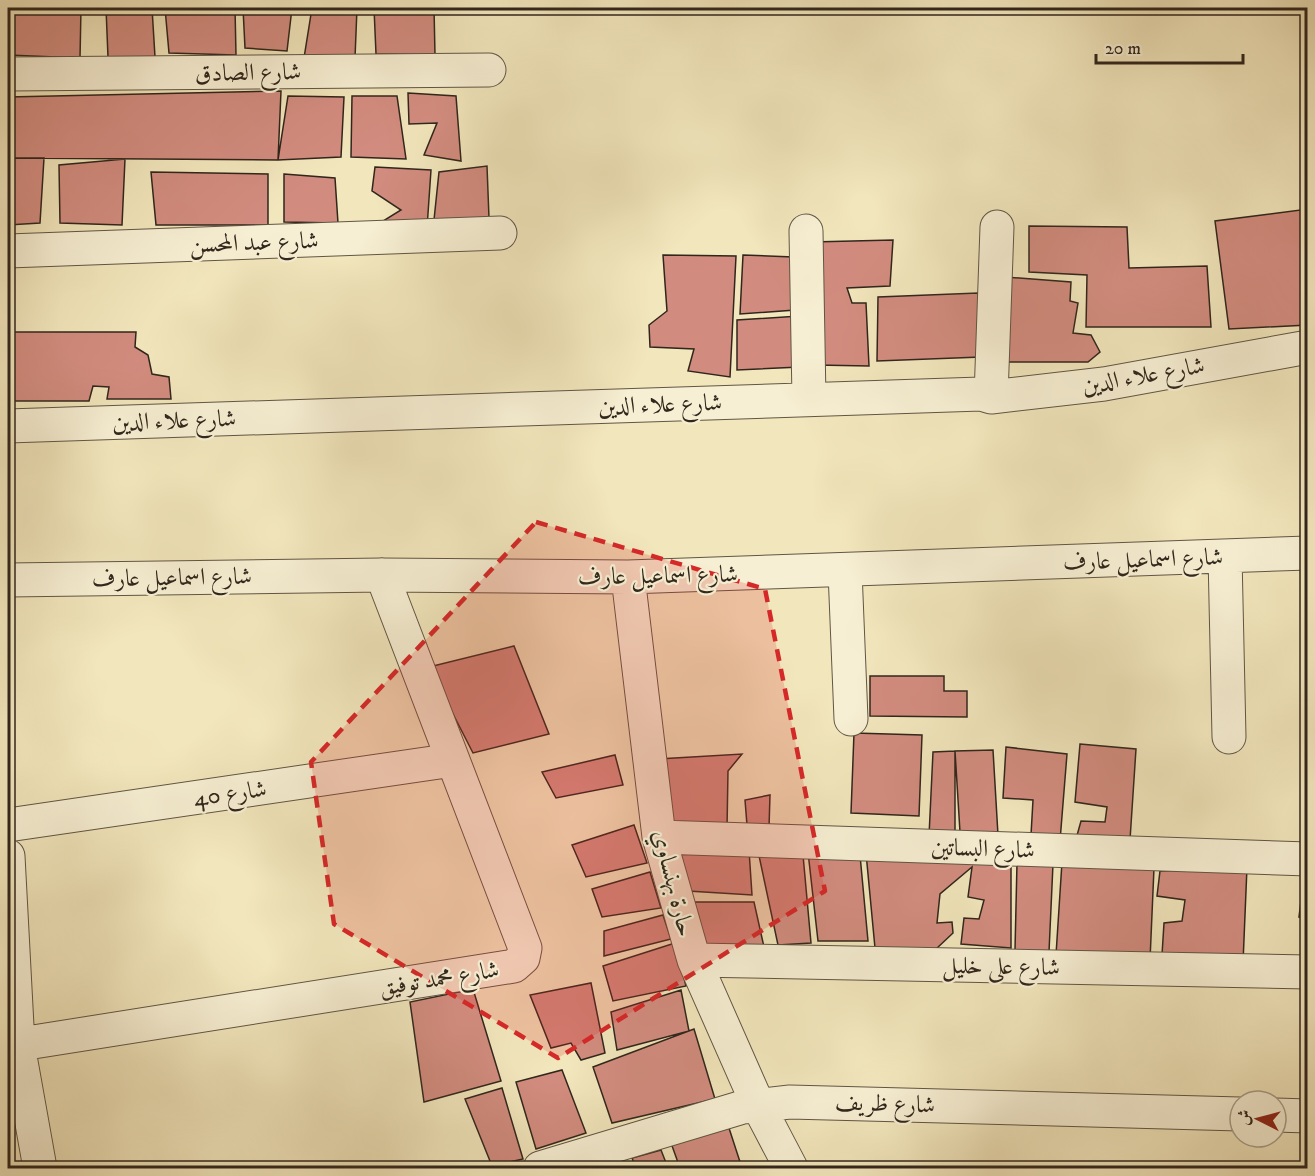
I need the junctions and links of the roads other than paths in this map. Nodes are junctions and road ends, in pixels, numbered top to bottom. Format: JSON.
{"nodes":[{"id":1,"x":489,"y":70,"type":"dead end"},
{"id":2,"x":8,"y":74,"type":"edge"},
{"id":3,"x":997,"y":227,"type":"dead end"},
{"id":4,"x":806,"y":231,"type":"dead end"},
{"id":5,"x":500,"y":233,"type":"dead end"},
{"id":6,"x":8,"y":252,"type":"edge"},
{"id":7,"x":1308,"y":347,"type":"edge"},
{"id":8,"x":991,"y":397,"type":"junction"},
{"id":9,"x":809,"y":399,"type":"junction"},
{"id":10,"x":8,"y":426,"type":"edge"},
{"id":11,"x":1308,"y":554,"type":"edge"},
{"id":12,"x":1225,"y":556,"type":"junction"},
{"id":13,"x":845,"y":571,"type":"junction"},
{"id":14,"x":382,"y":574,"type":"junction"},
{"id":15,"x":628,"y":576,"type":"junction"},
{"id":16,"x":8,"y":580,"type":"edge"},
{"id":17,"x":851,"y":719,"type":"dead end"},
{"id":18,"x":1229,"y":737,"type":"dead end"},
{"id":19,"x":453,"y":760,"type":"junction"},
{"id":20,"x":8,"y":825,"type":"edge"},
{"id":21,"x":659,"y":837,"type":"junction"},
{"id":22,"x":8,"y":859,"type":"edge"},
{"id":23,"x":1308,"y":859,"type":"edge"},
{"id":24,"x":694,"y":960,"type":"junction"},
{"id":25,"x":1308,"y":972,"type":"edge"},
{"id":26,"x":13,"y":1046,"type":"edge"},
{"id":27,"x":758,"y":1105,"type":"junction"},
{"id":28,"x":1228,"y":1114,"type":"edge"},
{"id":29,"x":1288,"y":1115,"type":"edge"},
{"id":30,"x":1308,"y":1116,"type":"edge"},
{"id":31,"x":40,"y":1168,"type":"edge"},
{"id":32,"x":540,"y":1168,"type":"edge"},
{"id":33,"x":791,"y":1168,"type":"edge"}],
"edges":[{"from":1,"to":2,"type":"street","name":"شارع الصادق"},
{"from":3,"to":8,"type":"street"},
{"from":4,"to":9,"type":"street"},
{"from":5,"to":6,"type":"street","name":"شارع عبد المحسن"},
{"from":7,"to":8,"type":"street","name":"شارع علاء الدين"},
{"from":8,"to":9,"type":"street","name":"شارع علاء الدين"},
{"from":9,"to":10,"type":"street","name":"شارع علاء الدين"},
{"from":11,"to":12,"type":"street","name":"شارع اسماعيل عارف"},
{"from":12,"to":13,"type":"street","name":"شارع اسماعيل عارف"},
{"from":12,"to":18,"type":"street"},
{"from":13,"to":15,"type":"street","name":"شارع اسماعيل عارف"},
{"from":13,"to":17,"type":"street"},
{"from":14,"to":15,"type":"street","name":"شارع اسماعيل عارف"},
{"from":14,"to":16,"type":"street","name":"شارع اسماعيل عارف"},
{"from":14,"to":19,"type":"street","name":"شارع محمد توفيق"},
{"from":15,"to":21,"type":"street","name":"حارة بهنساوي"},
{"from":19,"to":20,"type":"street","name":"شارع 40"},
{"from":19,"to":26,"type":"street","name":"شارع محمد توفيق"},
{"from":21,"to":23,"type":"street","name":"شارع البساتين"},
{"from":21,"to":24,"type":"street","name":"حارة بهنساوي"},
{"from":22,"to":26,"type":"street"},
{"from":24,"to":25,"type":"street","name":"شارع على خليل"},
{"from":24,"to":27,"type":"street","name":"حارة بهنساوي"},
{"from":26,"to":31,"type":"street"},
{"from":27,"to":28,"type":"street","name":"شارع ظريف"},
{"from":27,"to":32,"type":"street","name":"شارع ظريف"},
{"from":27,"to":33,"type":"street","name":"حارة بهنساوي"},
{"from":29,"to":30,"type":"street"}]}
